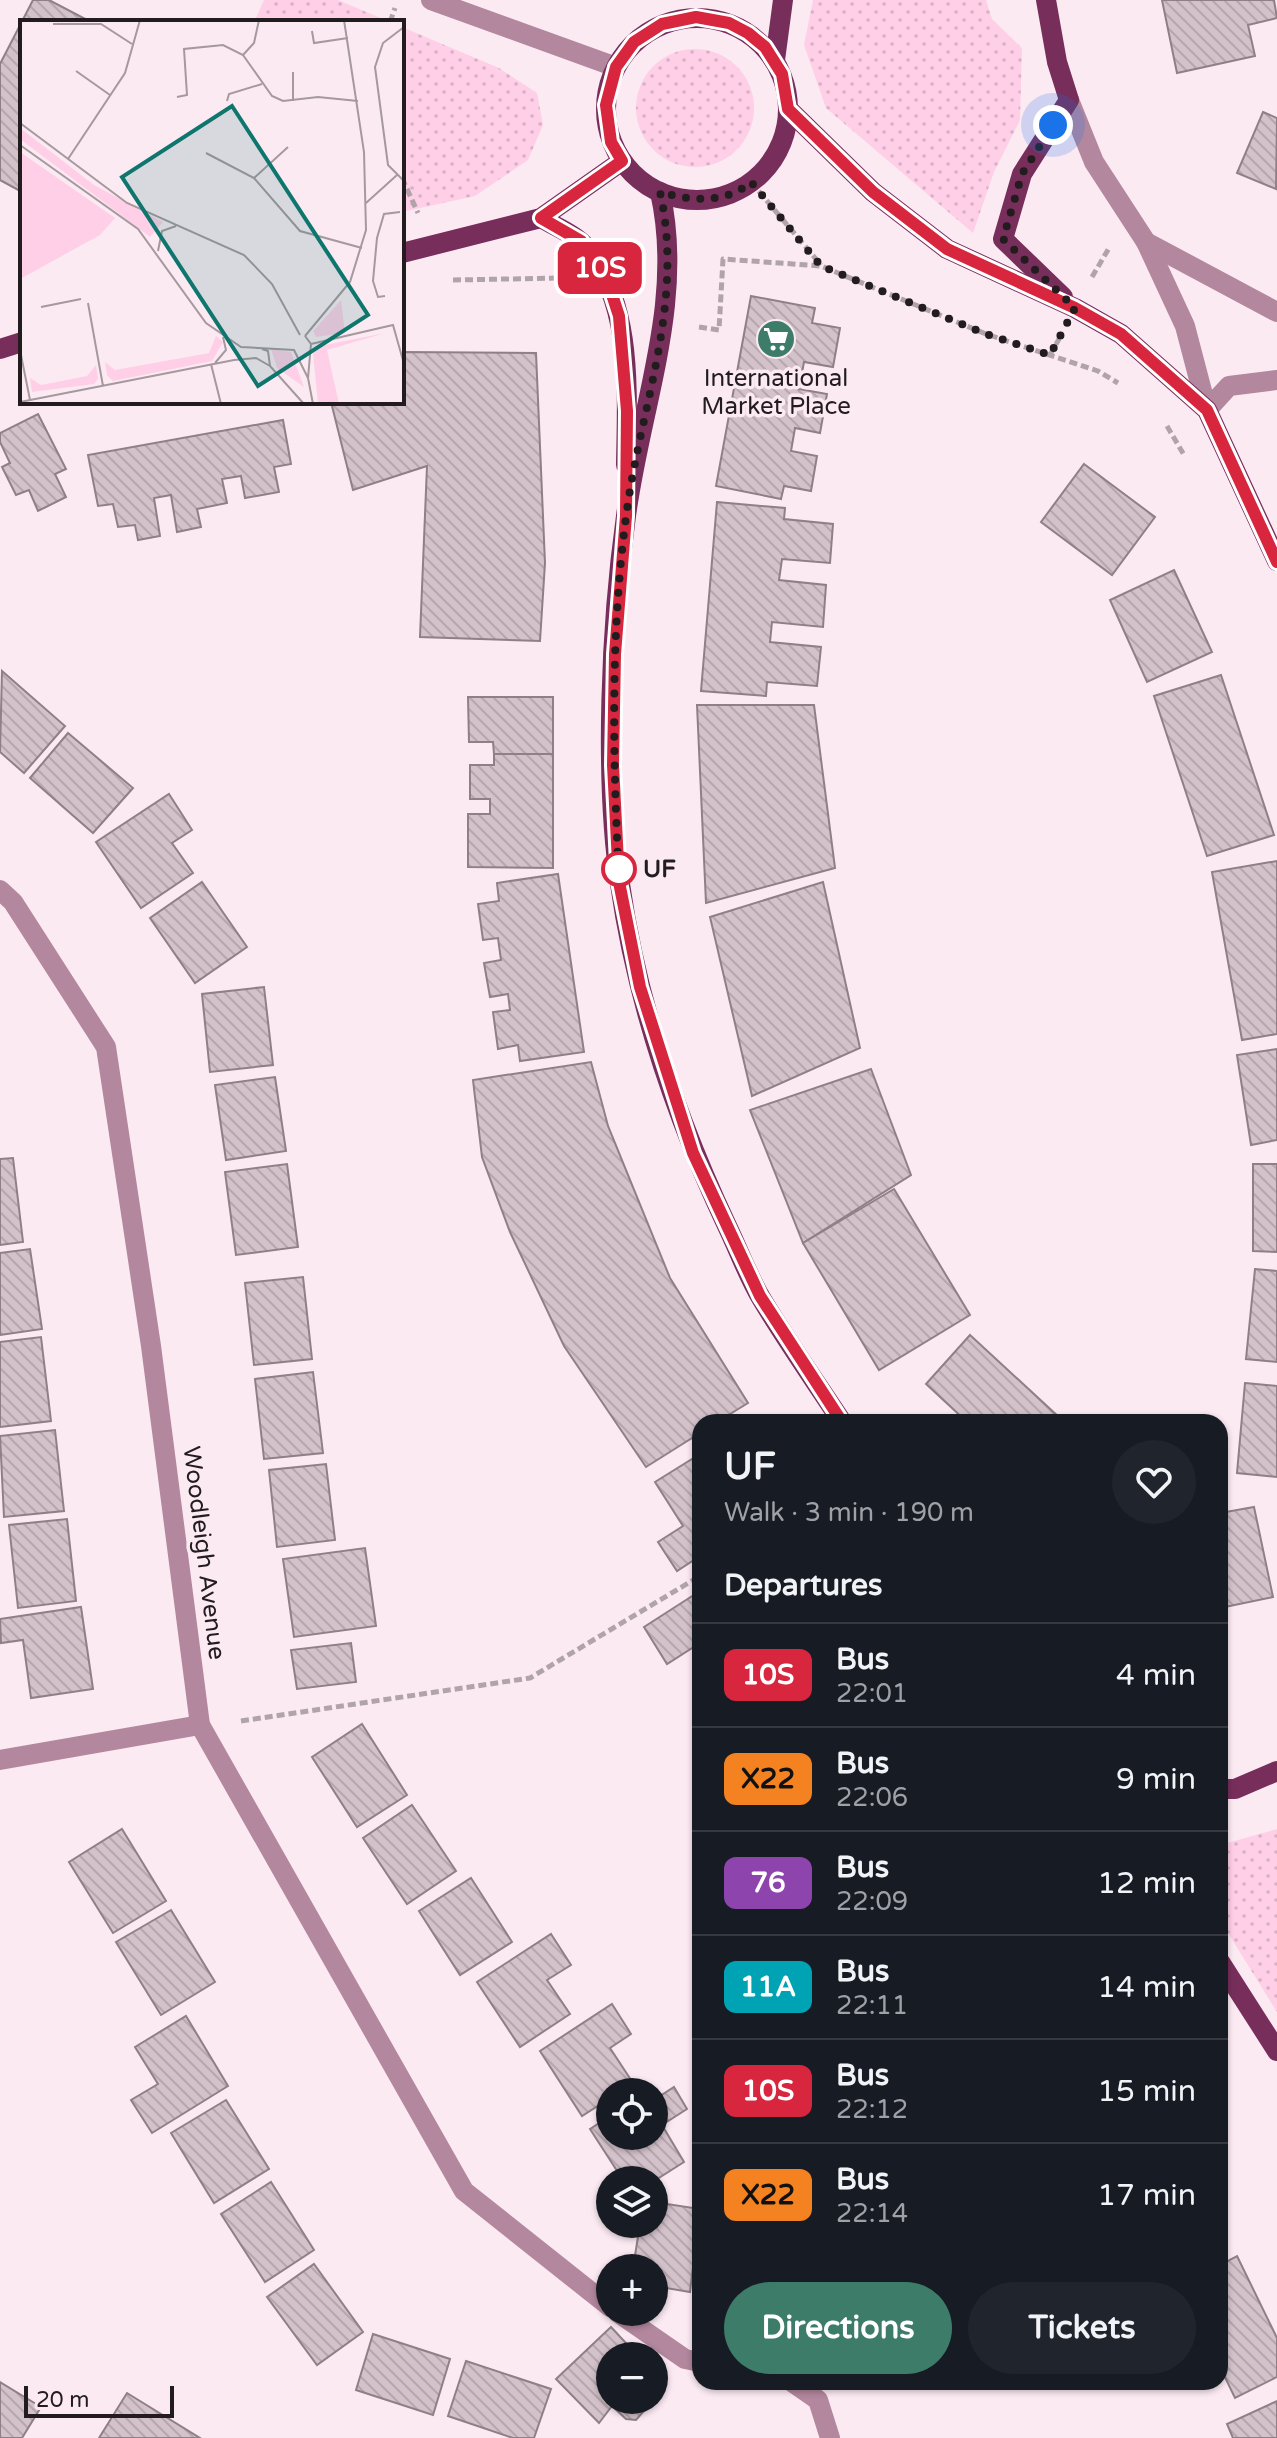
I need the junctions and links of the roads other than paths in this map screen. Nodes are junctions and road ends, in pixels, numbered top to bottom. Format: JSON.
{"nodes":[{"id":1,"x":431,"y":0,"type":"edge"},
{"id":2,"x":683,"y":0,"type":"edge"},
{"id":3,"x":783,"y":0,"type":"edge"},
{"id":4,"x":1046,"y":0,"type":"edge"},
{"id":5,"x":662,"y":24,"type":"junction"},
{"id":6,"x":775,"y":60,"type":"junction"},
{"id":7,"x":616,"y":67,"type":"junction"},
{"id":8,"x":1069,"y":100,"type":"junction"},
{"id":9,"x":788,"y":109,"type":"junction"},
{"id":10,"x":622,"y":161,"type":"junction"},
{"id":11,"x":660,"y":192,"type":"junction"},
{"id":12,"x":541,"y":218,"type":"junction"},
{"id":13,"x":1146,"y":242,"type":"junction"},
{"id":14,"x":404,"y":252,"type":"edge"},
{"id":15,"x":1075,"y":308,"type":"junction"},
{"id":16,"x":1277,"y":312,"type":"edge"},
{"id":17,"x":20,"y":343,"type":"edge"},
{"id":18,"x":0,"y":349,"type":"edge"},
{"id":19,"x":1277,"y":380,"type":"edge"},
{"id":20,"x":1207,"y":410,"type":"junction"},
{"id":21,"x":626,"y":516,"type":"junction"},
{"id":22,"x":1277,"y":561,"type":"edge"},
{"id":23,"x":0,"y":890,"type":"edge"},
{"id":24,"x":837,"y":1414,"type":"edge"},
{"id":25,"x":200,"y":1725,"type":"junction"},
{"id":26,"x":0,"y":1760,"type":"edge"},
{"id":27,"x":1277,"y":1771,"type":"edge"},
{"id":28,"x":1228,"y":1789,"type":"edge"},
{"id":29,"x":1228,"y":1974,"type":"edge"},
{"id":30,"x":1277,"y":2051,"type":"edge"},
{"id":31,"x":596,"y":2296,"type":"edge"},
{"id":32,"x":637,"y":2326,"type":"edge"},
{"id":33,"x":692,"y":2360,"type":"edge"},
{"id":34,"x":804,"y":2390,"type":"edge"},
{"id":35,"x":830,"y":2438,"type":"edge"}],
"edges":[{"from":1,"to":7,"type":"street"},
{"from":2,"to":5,"type":"main road"},
{"from":3,"to":6,"type":"main road"},
{"from":4,"to":8,"type":"main road"},
{"from":5,"to":6,"type":"main road"},
{"from":5,"to":7,"type":"main road"},
{"from":6,"to":9,"type":"main road"},
{"from":7,"to":10,"type":"main road"},
{"from":8,"to":13,"type":"street"},
{"from":8,"to":15,"type":"main road"},
{"from":9,"to":11,"type":"main road"},
{"from":9,"to":15,"type":"main road"},
{"from":10,"to":11,"type":"main road"},
{"from":10,"to":12,"type":"main road"},
{"from":11,"to":21,"type":"main road"},
{"from":12,"to":14,"type":"main road"},
{"from":12,"to":21,"type":"main road"},
{"from":13,"to":16,"type":"street"},
{"from":13,"to":20,"type":"street"},
{"from":15,"to":20,"type":"main road"},
{"from":17,"to":18,"type":"main road"},
{"from":19,"to":20,"type":"street"},
{"from":20,"to":22,"type":"main road"},
{"from":21,"to":24,"type":"main road"},
{"from":23,"to":25,"type":"street","name":"Woodleigh Avenue"},
{"from":25,"to":26,"type":"street"},
{"from":25,"to":31,"type":"street","name":"Woodleigh Avenue"},
{"from":27,"to":28,"type":"main road"},
{"from":29,"to":30,"type":"main road"},
{"from":32,"to":33,"type":"street"},
{"from":34,"to":35,"type":"street"}]}
